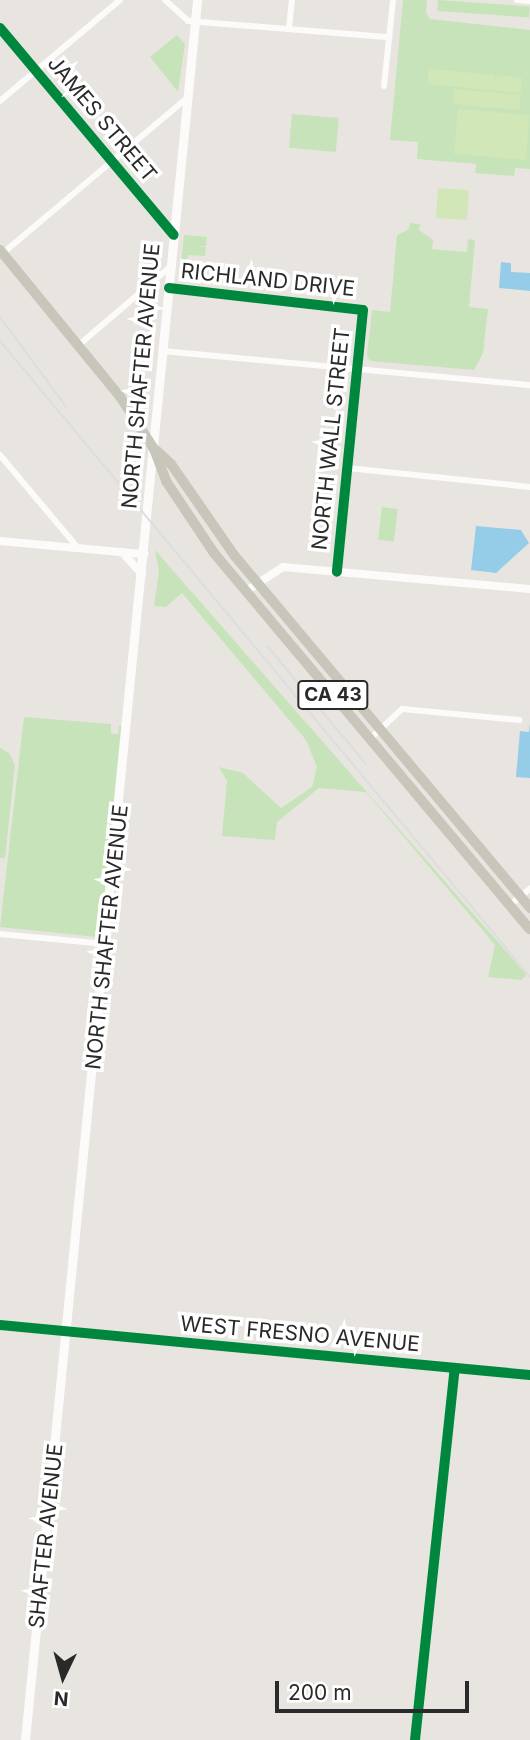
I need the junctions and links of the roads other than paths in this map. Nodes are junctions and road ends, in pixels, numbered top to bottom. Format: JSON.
{"nodes":[{"id":1,"x":120,"y":0,"type":"edge"},
{"id":2,"x":165,"y":0,"type":"edge"},
{"id":3,"x":197,"y":0,"type":"edge"},
{"id":4,"x":292,"y":0,"type":"edge"},
{"id":5,"x":393,"y":0,"type":"edge"},
{"id":6,"x":517,"y":0,"type":"edge"},
{"id":7,"x":530,"y":1,"type":"edge"},
{"id":8,"x":195,"y":21,"type":"junction"},
{"id":9,"x":0,"y":28,"type":"edge"},
{"id":10,"x":289,"y":28,"type":"junction"},
{"id":11,"x":389,"y":37,"type":"junction"},
{"id":12,"x":36,"y":71,"type":"junction"},
{"id":13,"x":384,"y":86,"type":"dead end"},
{"id":14,"x":187,"y":98,"type":"junction"},
{"id":15,"x":0,"y":101,"type":"edge"},
{"id":16,"x":112,"y":161,"type":"junction"},
{"id":17,"x":174,"y":235,"type":"junction"},
{"id":18,"x":1,"y":251,"type":"edge"},
{"id":19,"x":171,"y":266,"type":"junction"},
{"id":20,"x":169,"y":288,"type":"junction"},
{"id":21,"x":363,"y":310,"type":"joint"},
{"id":22,"x":80,"y":344,"type":"junction"},
{"id":23,"x":163,"y":351,"type":"junction"},
{"id":24,"x":357,"y":369,"type":"junction"},
{"id":25,"x":530,"y":384,"type":"edge"},
{"id":26,"x":155,"y":449,"type":"junction"},
{"id":27,"x":0,"y":455,"type":"edge"},
{"id":28,"x":347,"y":468,"type":"junction"},
{"id":29,"x":530,"y":487,"type":"edge"},
{"id":30,"x":0,"y":541,"type":"edge"},
{"id":31,"x":78,"y":548,"type":"junction"},
{"id":32,"x":122,"y":552,"type":"junction"},
{"id":33,"x":144,"y":554,"type":"junction"},
{"id":34,"x":337,"y":572,"type":"junction"},
{"id":35,"x":142,"y":575,"type":"junction"},
{"id":36,"x":257,"y":582,"type":"junction"},
{"id":37,"x":530,"y":589,"type":"edge"},
{"id":38,"x":246,"y":591,"type":"junction"},
{"id":39,"x":519,"y":720,"type":"dead end"},
{"id":40,"x":381,"y":730,"type":"junction"},
{"id":41,"x":370,"y":739,"type":"junction"},
{"id":42,"x":530,"y":889,"type":"edge"},
{"id":43,"x":520,"y":897,"type":"junction"},
{"id":44,"x":510,"y":905,"type":"junction"},
{"id":45,"x":530,"y":908,"type":"edge"},
{"id":46,"x":530,"y":929,"type":"edge"},
{"id":47,"x":0,"y":934,"type":"edge"},
{"id":48,"x":107,"y":944,"type":"junction"},
{"id":49,"x":0,"y":1325,"type":"edge"},
{"id":50,"x":67,"y":1331,"type":"junction"},
{"id":51,"x":455,"y":1368,"type":"junction"},
{"id":52,"x":530,"y":1375,"type":"edge"},
{"id":53,"x":25,"y":1740,"type":"edge"},
{"id":54,"x":415,"y":1740,"type":"edge"}],
"edges":[{"from":1,"to":12,"type":"street"},
{"from":2,"to":8,"type":"street"},
{"from":3,"to":8,"type":"main road","name":"NORTH SHAFTER AVENUE"},
{"from":4,"to":10,"type":"street"},
{"from":5,"to":11,"type":"street"},
{"from":6,"to":7,"type":"street"},
{"from":8,"to":10,"type":"street"},
{"from":8,"to":14,"type":"main road","name":"NORTH SHAFTER AVENUE"},
{"from":9,"to":12,"type":"street","name":"JAMES STREET"},
{"from":10,"to":11,"type":"street"},
{"from":11,"to":13,"type":"street"},
{"from":12,"to":15,"type":"street"},
{"from":12,"to":16,"type":"street","name":"JAMES STREET"},
{"from":14,"to":16,"type":"street"},
{"from":14,"to":17,"type":"main road","name":"NORTH SHAFTER AVENUE"},
{"from":16,"to":17,"type":"street","name":"JAMES STREET"},
{"from":16,"to":18,"type":"street"},
{"from":17,"to":19,"type":"main road","name":"NORTH SHAFTER AVENUE"},
{"from":18,"to":22,"type":"main road","number":"CA 43"},
{"from":19,"to":20,"type":"main road","name":"NORTH SHAFTER AVENUE"},
{"from":19,"to":22,"type":"street"},
{"from":20,"to":21,"type":"street","name":"RICHLAND DRIVE"},
{"from":20,"to":23,"type":"main road","name":"NORTH SHAFTER AVENUE"},
{"from":21,"to":24,"type":"street","name":"NORTH WALL STREET"},
{"from":22,"to":26,"type":"main road","number":"CA 43"},
{"from":23,"to":24,"type":"street"},
{"from":23,"to":26,"type":"main road","name":"NORTH SHAFTER AVENUE"},
{"from":24,"to":25,"type":"street"},
{"from":24,"to":28,"type":"street","name":"NORTH WALL STREET"},
{"from":26,"to":33,"type":"main road","name":"NORTH SHAFTER AVENUE"},
{"from":26,"to":36,"type":"main road","number":"CA 43"},
{"from":26,"to":38,"type":"main road","number":"CA 43"},
{"from":27,"to":31,"type":"street"},
{"from":28,"to":29,"type":"street"},
{"from":28,"to":34,"type":"street","name":"NORTH WALL STREET"},
{"from":30,"to":31,"type":"street"},
{"from":31,"to":32,"type":"street"},
{"from":32,"to":33,"type":"street"},
{"from":32,"to":35,"type":"street"},
{"from":33,"to":35,"type":"main road","name":"NORTH SHAFTER AVENUE"},
{"from":34,"to":36,"type":"street"},
{"from":34,"to":37,"type":"street"},
{"from":35,"to":48,"type":"main road","name":"NORTH SHAFTER AVENUE"},
{"from":36,"to":38,"type":"street"},
{"from":36,"to":40,"type":"main road","number":"CA 43"},
{"from":38,"to":41,"type":"main road","number":"CA 43"},
{"from":39,"to":40,"type":"street"},
{"from":40,"to":41,"type":"street"},
{"from":40,"to":43,"type":"main road","number":"CA 43"},
{"from":41,"to":44,"type":"main road","number":"CA 43"},
{"from":42,"to":43,"type":"street"},
{"from":43,"to":44,"type":"street"},
{"from":43,"to":45,"type":"main road","number":"CA 43"},
{"from":44,"to":46,"type":"main road","number":"CA 43"},
{"from":47,"to":48,"type":"street"},
{"from":48,"to":50,"type":"main road","name":"NORTH SHAFTER AVENUE"},
{"from":49,"to":50,"type":"street","name":"WEST FRESNO AVENUE"},
{"from":50,"to":51,"type":"street","name":"WEST FRESNO AVENUE"},
{"from":50,"to":53,"type":"main road","name":"SHAFTER AVENUE"},
{"from":51,"to":52,"type":"street","name":"WEST FRESNO AVENUE"},
{"from":51,"to":54,"type":"street"}]}
